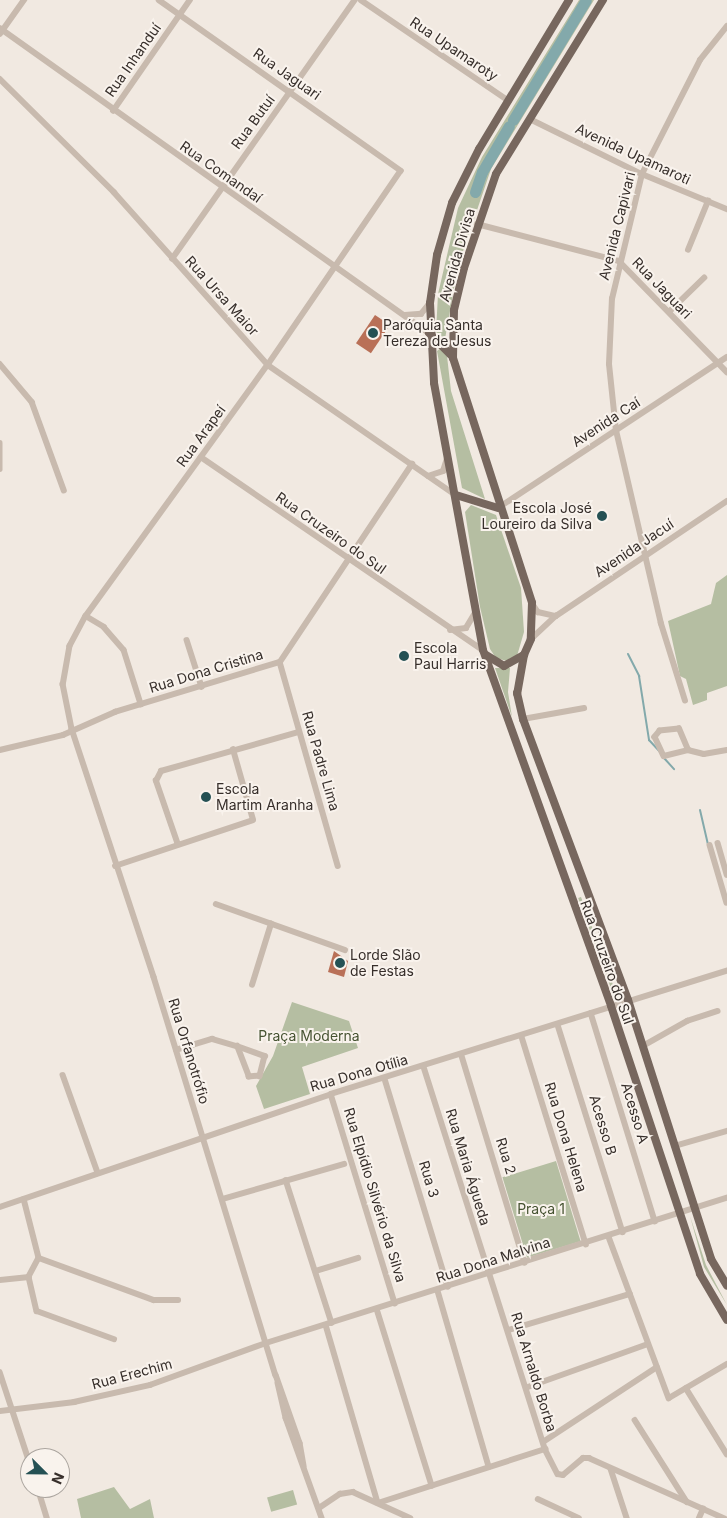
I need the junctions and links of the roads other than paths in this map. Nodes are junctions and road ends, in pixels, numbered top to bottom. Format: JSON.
{"nodes":[{"id":1,"x":24,"y":0,"type":"edge"},
{"id":2,"x":159,"y":0,"type":"edge"},
{"id":3,"x":190,"y":0,"type":"edge"},
{"id":4,"x":356,"y":0,"type":"edge"},
{"id":5,"x":361,"y":0,"type":"edge"},
{"id":6,"x":603,"y":0,"type":"edge"},
{"id":7,"x":567,"y":1,"type":"edge"},
{"id":8,"x":180,"y":15,"type":"junction"},
{"id":9,"x":727,"y":26,"type":"edge"},
{"id":10,"x":1,"y":31,"type":"edge"},
{"id":11,"x":0,"y":79,"type":"edge"},
{"id":12,"x":291,"y":92,"type":"junction"},
{"id":13,"x":509,"y":101,"type":"junction"},
{"id":14,"x":113,"y":110,"type":"junction"},
{"id":15,"x":530,"y":119,"type":"junction"},
{"id":16,"x":401,"y":171,"type":"joint"},
{"id":17,"x":642,"y":174,"type":"junction"},
{"id":18,"x":222,"y":187,"type":"junction"},
{"id":19,"x":708,"y":201,"type":"junction"},
{"id":20,"x":727,"y":209,"type":"edge"},
{"id":21,"x":477,"y":224,"type":"junction"},
{"id":22,"x":688,"y":250,"type":"dead end"},
{"id":23,"x":172,"y":259,"type":"junction"},
{"id":24,"x":619,"y":261,"type":"junction"},
{"id":25,"x":334,"y":267,"type":"junction"},
{"id":26,"x":704,"y":278,"type":"dead end"},
{"id":27,"x":430,"y":303,"type":"junction"},
{"id":28,"x":669,"y":312,"type":"junction"},
{"id":29,"x":401,"y":314,"type":"junction"},
{"id":30,"x":429,"y":333,"type":"junction"},
{"id":31,"x":727,"y":357,"type":"edge"},
{"id":32,"x":453,"y":358,"type":"junction"},
{"id":33,"x":0,"y":364,"type":"edge"},
{"id":34,"x":718,"y":364,"type":"junction"},
{"id":35,"x":268,"y":365,"type":"junction"},
{"id":36,"x":727,"y":372,"type":"edge"},
{"id":37,"x":616,"y":430,"type":"junction"},
{"id":38,"x":0,"y":443,"type":"edge"},
{"id":39,"x":201,"y":457,"type":"junction"},
{"id":40,"x":447,"y":458,"type":"junction"},
{"id":41,"x":412,"y":464,"type":"junction"},
{"id":42,"x":0,"y":470,"type":"edge"},
{"id":43,"x":428,"y":476,"type":"junction"},
{"id":44,"x":64,"y":490,"type":"dead end"},
{"id":45,"x":456,"y":495,"type":"junction"},
{"id":46,"x":727,"y":501,"type":"edge"},
{"id":47,"x":498,"y":508,"type":"junction"},
{"id":48,"x":644,"y":556,"type":"junction"},
{"id":49,"x":347,"y":559,"type":"junction"},
{"id":50,"x":532,"y":603,"type":"junction"},
{"id":51,"x":475,"y":612,"type":"junction"},
{"id":52,"x":86,"y":616,"type":"junction"},
{"id":53,"x":556,"y":616,"type":"junction"},
{"id":54,"x":448,"y":629,"type":"junction"},
{"id":55,"x":531,"y":639,"type":"junction"},
{"id":56,"x":187,"y":640,"type":"dead end"},
{"id":57,"x":483,"y":650,"type":"junction"},
{"id":58,"x":524,"y":655,"type":"junction"},
{"id":59,"x":280,"y":662,"type":"junction"},
{"id":60,"x":202,"y":687,"type":"junction"},
{"id":61,"x":685,"y":701,"type":"dead end"},
{"id":62,"x":141,"y":704,"type":"junction"},
{"id":63,"x":584,"y":708,"type":"dead end"},
{"id":64,"x":523,"y":719,"type":"junction"},
{"id":65,"x":72,"y":729,"type":"junction"},
{"id":66,"x":299,"y":732,"type":"junction"},
{"id":67,"x":0,"y":750,"type":"edge"},
{"id":68,"x":233,"y":750,"type":"junction"},
{"id":69,"x":688,"y":750,"type":"junction"},
{"id":70,"x":727,"y":750,"type":"edge"},
{"id":71,"x":718,"y":843,"type":"dead end"},
{"id":72,"x":178,"y":844,"type":"junction"},
{"id":73,"x":710,"y":845,"type":"dead end"},
{"id":74,"x":115,"y":866,"type":"junction"},
{"id":75,"x":338,"y":866,"type":"dead end"},
{"id":76,"x":727,"y":875,"type":"edge"},
{"id":77,"x":727,"y":903,"type":"edge"},
{"id":78,"x":216,"y":904,"type":"dead end"},
{"id":79,"x":271,"y":924,"type":"junction"},
{"id":80,"x":345,"y":950,"type":"dead end"},
{"id":81,"x":727,"y":971,"type":"edge"},
{"id":82,"x":252,"y":985,"type":"dead end"},
{"id":83,"x":628,"y":1000,"type":"junction"},
{"id":84,"x":611,"y":1006,"type":"junction"},
{"id":85,"x":717,"y":1011,"type":"dead end"},
{"id":86,"x":591,"y":1013,"type":"junction"},
{"id":87,"x":558,"y":1025,"type":"junction"},
{"id":88,"x":522,"y":1036,"type":"junction"},
{"id":89,"x":237,"y":1046,"type":"junction"},
{"id":90,"x":643,"y":1046,"type":"junction"},
{"id":91,"x":176,"y":1050,"type":"junction"},
{"id":92,"x":462,"y":1056,"type":"junction"},
{"id":93,"x":424,"y":1067,"type":"junction"},
{"id":94,"x":63,"y":1075,"type":"dead end"},
{"id":95,"x":385,"y":1079,"type":"junction"},
{"id":96,"x":331,"y":1094,"type":"junction"},
{"id":97,"x":727,"y":1131,"type":"edge"},
{"id":98,"x":203,"y":1137,"type":"junction"},
{"id":99,"x":675,"y":1146,"type":"junction"},
{"id":100,"x":344,"y":1164,"type":"dead end"},
{"id":101,"x":98,"y":1173,"type":"junction"},
{"id":102,"x":286,"y":1180,"type":"junction"},
{"id":103,"x":727,"y":1198,"type":"edge"},
{"id":104,"x":24,"y":1199,"type":"junction"},
{"id":105,"x":223,"y":1199,"type":"junction"},
{"id":106,"x":0,"y":1207,"type":"edge"},
{"id":107,"x":695,"y":1208,"type":"junction"},
{"id":108,"x":678,"y":1213,"type":"junction"},
{"id":109,"x":654,"y":1221,"type":"junction"},
{"id":110,"x":623,"y":1232,"type":"junction"},
{"id":111,"x":609,"y":1237,"type":"junction"},
{"id":112,"x":586,"y":1244,"type":"junction"},
{"id":113,"x":39,"y":1258,"type":"junction"},
{"id":114,"x":358,"y":1258,"type":"dead end"},
{"id":115,"x":525,"y":1263,"type":"junction"},
{"id":116,"x":316,"y":1271,"type":"junction"},
{"id":117,"x":488,"y":1275,"type":"junction"},
{"id":118,"x":29,"y":1276,"type":"junction"},
{"id":119,"x":0,"y":1280,"type":"edge"},
{"id":120,"x":727,"y":1286,"type":"edge"},
{"id":121,"x":448,"y":1287,"type":"junction"},
{"id":122,"x":438,"y":1291,"type":"junction"},
{"id":123,"x":630,"y":1294,"type":"junction"},
{"id":124,"x":178,"y":1300,"type":"dead end"},
{"id":125,"x":395,"y":1303,"type":"junction"},
{"id":126,"x":378,"y":1309,"type":"junction"},
{"id":127,"x":727,"y":1320,"type":"edge"},
{"id":128,"x":329,"y":1324,"type":"junction"},
{"id":129,"x":509,"y":1330,"type":"junction"},
{"id":130,"x":114,"y":1339,"type":"dead end"},
{"id":131,"x":266,"y":1343,"type":"junction"},
{"id":132,"x":648,"y":1344,"type":"junction"},
{"id":133,"x":727,"y":1364,"type":"edge"},
{"id":134,"x":657,"y":1367,"type":"junction"},
{"id":135,"x":0,"y":1372,"type":"edge"},
{"id":136,"x":528,"y":1388,"type":"junction"},
{"id":137,"x":686,"y":1388,"type":"junction"},
{"id":138,"x":13,"y":1408,"type":"junction"},
{"id":139,"x":0,"y":1411,"type":"edge"},
{"id":140,"x":635,"y":1420,"type":"dead end"},
{"id":141,"x":544,"y":1446,"type":"junction"},
{"id":142,"x":25,"y":1448,"type":"edge"},
{"id":143,"x":727,"y":1454,"type":"edge"},
{"id":144,"x":489,"y":1467,"type":"junction"},
{"id":145,"x":611,"y":1469,"type":"junction"},
{"id":146,"x":432,"y":1486,"type":"junction"},
{"id":147,"x":41,"y":1498,"type":"edge"},
{"id":148,"x":538,"y":1498,"type":"dead end"},
{"id":149,"x":687,"y":1502,"type":"junction"},
{"id":150,"x":378,"y":1503,"type":"junction"},
{"id":151,"x":319,"y":1508,"type":"junction"},
{"id":152,"x":703,"y":1509,"type":"junction"},
{"id":153,"x":47,"y":1518,"type":"edge"},
{"id":154,"x":322,"y":1518,"type":"edge"},
{"id":155,"x":410,"y":1518,"type":"edge"},
{"id":156,"x":579,"y":1518,"type":"edge"},
{"id":157,"x":627,"y":1518,"type":"edge"},
{"id":158,"x":699,"y":1518,"type":"edge"},
{"id":159,"x":724,"y":1518,"type":"edge"}],
"edges":[{"from":1,"to":10,"type":"street"},
{"from":2,"to":8,"type":"street","name":"Rua Jaguari"},
{"from":3,"to":8,"type":"street","name":"Rua Inhanduí"},
{"from":4,"to":12,"type":"street","name":"Rua Butuí"},
{"from":5,"to":13,"type":"street","name":"Rua Upamaroty"},
{"from":6,"to":15,"type":"main road","name":"Avenida Divisa"},
{"from":7,"to":13,"type":"main road","name":"Avenida Divisa"},
{"from":8,"to":12,"type":"street","name":"Rua Jaguari"},
{"from":8,"to":14,"type":"street","name":"Rua Inhanduí"},
{"from":9,"to":17,"type":"street","name":"Avenida Capivari"},
{"from":10,"to":14,"type":"street","name":"Rua Comandaí"},
{"from":11,"to":23,"type":"street","name":"Rua Ursa Maior"},
{"from":12,"to":16,"type":"street","name":"Rua Jaguari"},
{"from":12,"to":18,"type":"street","name":"Rua Butuí"},
{"from":13,"to":27,"type":"main road","name":"Avenida Divisa"},
{"from":14,"to":18,"type":"street","name":"Rua Comandaí"},
{"from":15,"to":17,"type":"street","name":"Avenida Upamaroti"},
{"from":15,"to":21,"type":"main road","name":"Avenida Divisa"},
{"from":16,"to":25,"type":"street","name":"Rua Arapeí"},
{"from":17,"to":19,"type":"street","name":"Avenida Upamaroti"},
{"from":17,"to":24,"type":"street","name":"Avenida Capivari"},
{"from":18,"to":23,"type":"street","name":"Rua Butuí"},
{"from":18,"to":25,"type":"street","name":"Rua Comandaí"},
{"from":19,"to":20,"type":"street","name":"Avenida Upamaroti"},
{"from":19,"to":22,"type":"street"},
{"from":21,"to":24,"type":"street","name":"Rua Jaguari"},
{"from":21,"to":32,"type":"main road","name":"Avenida Divisa"},
{"from":23,"to":35,"type":"street","name":"Rua Ursa Maior"},
{"from":24,"to":28,"type":"street","name":"Rua Jaguari"},
{"from":24,"to":37,"type":"street","name":"Avenida Capivari"},
{"from":25,"to":29,"type":"street","name":"Rua Comandaí"},
{"from":25,"to":35,"type":"street","name":"Rua Arapeí"},
{"from":26,"to":28,"type":"street"},
{"from":27,"to":29,"type":"street"},
{"from":27,"to":30,"type":"main road","name":"Avenida Divisa"},
{"from":28,"to":34,"type":"street","name":"Rua Jaguari"},
{"from":29,"to":30,"type":"street","name":"Rua Comandaí"},
{"from":30,"to":32,"type":"main road"},
{"from":30,"to":40,"type":"main road","name":"Avenida Divisa"},
{"from":31,"to":34,"type":"street","name":"Avenida Caí"},
{"from":32,"to":47,"type":"main road","name":"Avenida Divisa"},
{"from":33,"to":44,"type":"street"},
{"from":34,"to":36,"type":"street","name":"Rua Jaguari"},
{"from":34,"to":37,"type":"street","name":"Avenida Caí"},
{"from":35,"to":39,"type":"street","name":"Rua Arapeí"},
{"from":35,"to":41,"type":"street","name":"Rua Ursa Maior"},
{"from":37,"to":47,"type":"street","name":"Avenida Caí"},
{"from":37,"to":48,"type":"street","name":"Avenida Capivari"},
{"from":38,"to":42,"type":"street"},
{"from":39,"to":49,"type":"street","name":"Rua Cruzeiro do Sul"},
{"from":39,"to":52,"type":"street","name":"Rua Arapeí"},
{"from":40,"to":43,"type":"street"},
{"from":40,"to":45,"type":"main road","name":"Avenida Divisa"},
{"from":41,"to":43,"type":"street","name":"Rua Ursa Maior"},
{"from":41,"to":49,"type":"street","name":"Rua Dona Cristina"},
{"from":43,"to":45,"type":"street","name":"Rua Ursa Maior"},
{"from":45,"to":47,"type":"main road"},
{"from":45,"to":51,"type":"main road","name":"Avenida Divisa"},
{"from":46,"to":48,"type":"street","name":"Avenida Jacuí"},
{"from":47,"to":50,"type":"main road","name":"Avenida Divisa"},
{"from":48,"to":53,"type":"street","name":"Avenida Jacuí"},
{"from":48,"to":61,"type":"street","name":"Avenida Capivari"},
{"from":49,"to":54,"type":"street","name":"Rua Cruzeiro do Sul"},
{"from":49,"to":59,"type":"street","name":"Rua Dona Cristina"},
{"from":50,"to":53,"type":"street"},
{"from":50,"to":55,"type":"main road","name":"Avenida Divisa"},
{"from":51,"to":54,"type":"street"},
{"from":51,"to":57,"type":"main road","name":"Avenida Divisa"},
{"from":52,"to":62,"type":"street"},
{"from":52,"to":65,"type":"street","name":"Rua Arapeí"},
{"from":53,"to":55,"type":"street","name":"Avenida Jacuí"},
{"from":54,"to":57,"type":"street","name":"Rua Cruzeiro do Sul"},
{"from":55,"to":58,"type":"main road","name":"Avenida Divisa"},
{"from":56,"to":60,"type":"street"},
{"from":57,"to":58,"type":"main road"},
{"from":57,"to":84,"type":"main road","name":"Rua Cruzeiro do Sul"},
{"from":58,"to":64,"type":"main road","name":"Rua Cruzeiro do Sul"},
{"from":59,"to":60,"type":"street","name":"Rua Dona Cristina"},
{"from":59,"to":66,"type":"street","name":"Rua Padre Lima"},
{"from":60,"to":62,"type":"street","name":"Rua Dona Cristina"},
{"from":62,"to":65,"type":"street","name":"Rua Dona Cristina"},
{"from":63,"to":64,"type":"street"},
{"from":64,"to":83,"type":"main road","name":"Rua Cruzeiro do Sul"},
{"from":65,"to":67,"type":"street","name":"Rua Dona Cristina"},
{"from":65,"to":74,"type":"street","name":"Rua Orfanotrófio"},
{"from":66,"to":68,"type":"street"},
{"from":66,"to":75,"type":"street","name":"Rua Padre Lima"},
{"from":68,"to":72,"type":"street"},
{"from":68,"to":72,"type":"street"},
{"from":69,"to":69,"type":"street"},
{"from":69,"to":70,"type":"street"},
{"from":71,"to":76,"type":"street"},
{"from":72,"to":74,"type":"street"},
{"from":73,"to":77,"type":"street"},
{"from":74,"to":91,"type":"street","name":"Rua Orfanotrófio"},
{"from":78,"to":79,"type":"street"},
{"from":79,"to":80,"type":"street"},
{"from":79,"to":82,"type":"street"},
{"from":81,"to":83,"type":"street","name":"Rua Dona Otília"},
{"from":83,"to":84,"type":"street","name":"Rua Dona Otília"},
{"from":83,"to":90,"type":"main road","name":"Rua Cruzeiro do Sul"},
{"from":84,"to":86,"type":"street","name":"Rua Dona Otília"},
{"from":84,"to":108,"type":"main road","name":"Rua Cruzeiro do Sul"},
{"from":85,"to":90,"type":"street"},
{"from":86,"to":87,"type":"street","name":"Rua Dona Otília"},
{"from":86,"to":109,"type":"street","name":"Acesso A"},
{"from":87,"to":88,"type":"street","name":"Rua Dona Otília"},
{"from":87,"to":110,"type":"street","name":"Acesso B"},
{"from":88,"to":92,"type":"street","name":"Rua Dona Otília"},
{"from":88,"to":112,"type":"street","name":"Rua Dona Helena"},
{"from":89,"to":89,"type":"street"},
{"from":89,"to":91,"type":"street"},
{"from":90,"to":99,"type":"main road","name":"Rua Cruzeiro do Sul"},
{"from":91,"to":98,"type":"street","name":"Rua Orfanotrófio"},
{"from":92,"to":93,"type":"street","name":"Rua Dona Otília"},
{"from":92,"to":115,"type":"street","name":"Rua 2"},
{"from":93,"to":95,"type":"street","name":"Rua Dona Otília"},
{"from":93,"to":117,"type":"street","name":"Rua Maria Águeda"},
{"from":94,"to":101,"type":"street"},
{"from":95,"to":96,"type":"street","name":"Rua Dona Otília"},
{"from":95,"to":121,"type":"street","name":"Rua 3"},
{"from":96,"to":98,"type":"street","name":"Rua Dona Otília"},
{"from":96,"to":125,"type":"street","name":"Rua Elpídio Silvério da Silva"},
{"from":97,"to":99,"type":"street"},
{"from":98,"to":101,"type":"street","name":"Rua Dona Otília"},
{"from":98,"to":105,"type":"street","name":"Rua Orfanotrófio"},
{"from":99,"to":107,"type":"main road","name":"Rua Cruzeiro do Sul"},
{"from":100,"to":102,"type":"street"},
{"from":101,"to":104,"type":"street","name":"Rua Dona Otília"},
{"from":102,"to":105,"type":"street"},
{"from":102,"to":116,"type":"street"},
{"from":103,"to":107,"type":"street","name":"Rua Dona Malvina"},
{"from":104,"to":106,"type":"street","name":"Rua Dona Otília"},
{"from":104,"to":113,"type":"street"},
{"from":105,"to":131,"type":"street","name":"Rua Orfanotrófio"},
{"from":107,"to":108,"type":"street","name":"Rua Dona Malvina"},
{"from":107,"to":120,"type":"main road","name":"Rua Cruzeiro do Sul"},
{"from":108,"to":109,"type":"street","name":"Rua Dona Malvina"},
{"from":108,"to":127,"type":"main road","name":"Rua Cruzeiro do Sul"},
{"from":109,"to":110,"type":"street","name":"Rua Dona Malvina"},
{"from":110,"to":111,"type":"street","name":"Rua Dona Malvina"},
{"from":111,"to":112,"type":"street","name":"Rua Dona Malvina"},
{"from":111,"to":123,"type":"street"},
{"from":112,"to":115,"type":"street","name":"Rua Dona Malvina"},
{"from":113,"to":118,"type":"street"},
{"from":113,"to":124,"type":"street"},
{"from":114,"to":116,"type":"street"},
{"from":115,"to":117,"type":"street","name":"Rua Dona Malvina"},
{"from":116,"to":128,"type":"street"},
{"from":117,"to":121,"type":"street","name":"Rua Dona Malvina"},
{"from":117,"to":129,"type":"street","name":"Rua Arnaldo Borba"},
{"from":118,"to":119,"type":"street"},
{"from":118,"to":130,"type":"street"},
{"from":121,"to":122,"type":"street","name":"Rua Dona Malvina"},
{"from":122,"to":125,"type":"street","name":"Rua Dona Malvina"},
{"from":122,"to":144,"type":"street"},
{"from":123,"to":129,"type":"street"},
{"from":123,"to":132,"type":"street"},
{"from":125,"to":126,"type":"street","name":"Rua Dona Malvina"},
{"from":126,"to":128,"type":"street","name":"Rua Dona Malvina"},
{"from":126,"to":146,"type":"street"},
{"from":128,"to":131,"type":"street","name":"Rua Dona Malvina"},
{"from":128,"to":150,"type":"street"},
{"from":129,"to":136,"type":"street","name":"Rua Arnaldo Borba"},
{"from":131,"to":138,"type":"street","name":"Rua Erechim"},
{"from":131,"to":151,"type":"street","name":"Rua Orfanotrófio"},
{"from":132,"to":134,"type":"street"},
{"from":132,"to":136,"type":"street"},
{"from":133,"to":137,"type":"street"},
{"from":134,"to":137,"type":"street"},
{"from":134,"to":141,"type":"street"},
{"from":135,"to":138,"type":"street"},
{"from":136,"to":141,"type":"street","name":"Rua Arnaldo Borba"},
{"from":137,"to":143,"type":"street"},
{"from":138,"to":139,"type":"street","name":"Rua Erechim"},
{"from":138,"to":142,"type":"street"},
{"from":140,"to":149,"type":"street"},
{"from":141,"to":144,"type":"street"},
{"from":141,"to":145,"type":"street","name":"Rua Arnaldo Borba"},
{"from":144,"to":146,"type":"street"},
{"from":145,"to":149,"type":"street"},
{"from":145,"to":157,"type":"street"},
{"from":146,"to":150,"type":"street"},
{"from":147,"to":153,"type":"street"},
{"from":148,"to":156,"type":"street"},
{"from":149,"to":152,"type":"street"},
{"from":150,"to":151,"type":"street"},
{"from":150,"to":155,"type":"street"},
{"from":151,"to":154,"type":"street","name":"Rua Orfanotrófio"},
{"from":152,"to":158,"type":"street"},
{"from":152,"to":159,"type":"street"}]}
